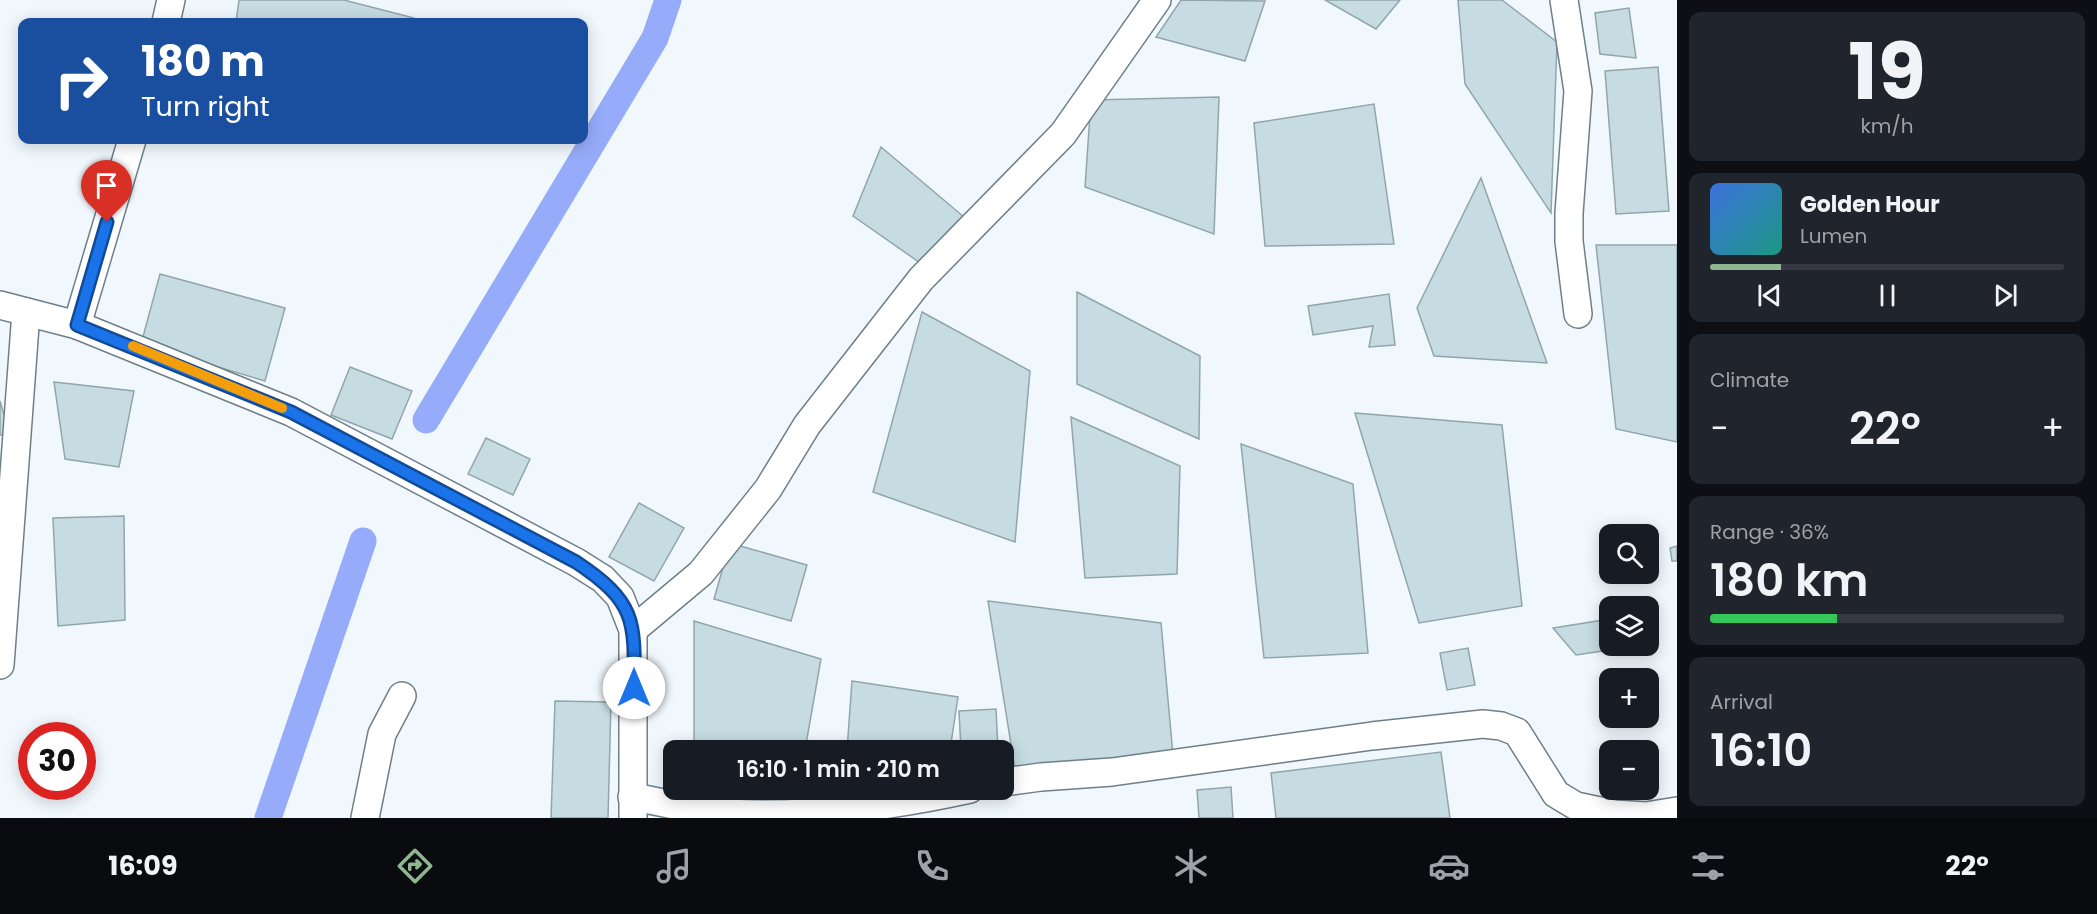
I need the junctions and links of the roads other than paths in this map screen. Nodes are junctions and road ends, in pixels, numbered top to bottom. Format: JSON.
{"nodes":[{"id":1,"x":171,"y":0,"type":"edge"},
{"id":2,"x":1157,"y":0,"type":"edge"},
{"id":3,"x":1564,"y":0,"type":"edge"},
{"id":4,"x":167,"y":18,"type":"edge"},
{"id":5,"x":131,"y":144,"type":"edge"},
{"id":6,"x":0,"y":305,"type":"edge"},
{"id":7,"x":26,"y":312,"type":"junction"},
{"id":8,"x":1578,"y":314,"type":"dead end"},
{"id":9,"x":77,"y":325,"type":"junction"},
{"id":10,"x":633,"y":630,"type":"junction"},
{"id":11,"x":0,"y":664,"type":"edge"},
{"id":12,"x":402,"y":696,"type":"dead end"},
{"id":13,"x":1014,"y":781,"type":"edge"},
{"id":14,"x":903,"y":800,"type":"edge"},
{"id":15,"x":633,"y":807,"type":"edge"},
{"id":16,"x":1677,"y":811,"type":"edge"},
{"id":17,"x":365,"y":818,"type":"edge"}],
"edges":[{"from":1,"to":4,"type":"street"},
{"from":2,"to":10,"type":"street"},
{"from":3,"to":8,"type":"street"},
{"from":5,"to":9,"type":"street"},
{"from":6,"to":7,"type":"street"},
{"from":7,"to":9,"type":"street"},
{"from":7,"to":11,"type":"street"},
{"from":9,"to":10,"type":"street"},
{"from":10,"to":15,"type":"street"},
{"from":12,"to":17,"type":"street"},
{"from":13,"to":16,"type":"street"},
{"from":14,"to":15,"type":"street"}]}
